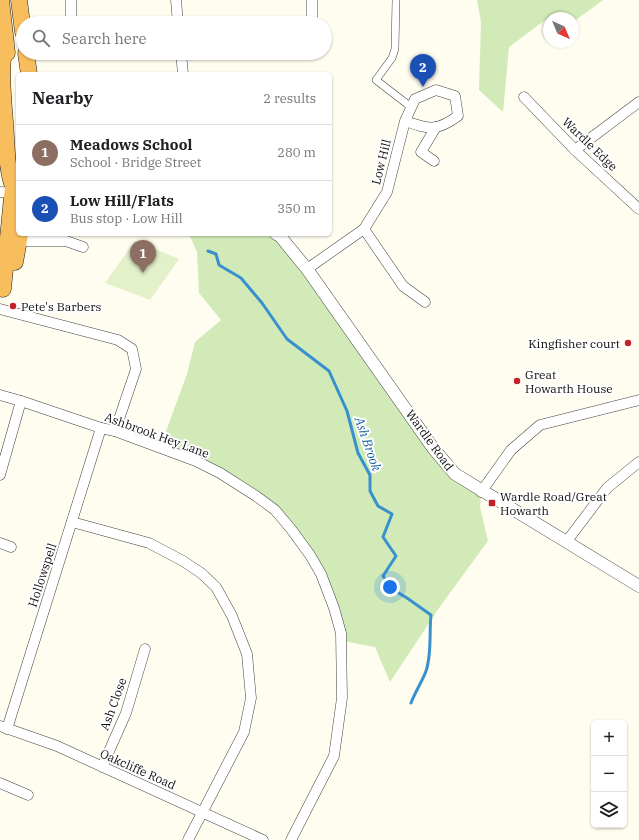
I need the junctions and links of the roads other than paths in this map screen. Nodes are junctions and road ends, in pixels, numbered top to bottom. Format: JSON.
{"nodes":[{"id":1,"x":0,"y":0,"type":"edge"},
{"id":2,"x":19,"y":0,"type":"edge"},
{"id":3,"x":71,"y":0,"type":"edge"},
{"id":4,"x":176,"y":0,"type":"edge"},
{"id":5,"x":312,"y":0,"type":"edge"},
{"id":6,"x":396,"y":0,"type":"edge"},
{"id":7,"x":21,"y":16,"type":"edge"},
{"id":8,"x":71,"y":16,"type":"edge"},
{"id":9,"x":177,"y":16,"type":"edge"},
{"id":10,"x":312,"y":16,"type":"edge"},
{"id":11,"x":6,"y":42,"type":"junction"},
{"id":12,"x":27,"y":60,"type":"edge"},
{"id":13,"x":182,"y":60,"type":"edge"},
{"id":14,"x":29,"y":72,"type":"edge"},
{"id":15,"x":183,"y":72,"type":"edge"},
{"id":16,"x":524,"y":97,"type":"dead end"},
{"id":17,"x":639,"y":102,"type":"edge"},
{"id":18,"x":412,"y":106,"type":"junction"},
{"id":19,"x":405,"y":120,"type":"junction"},
{"id":20,"x":436,"y":127,"type":"junction"},
{"id":21,"x":16,"y":129,"type":"edge"},
{"id":22,"x":575,"y":150,"type":"junction"},
{"id":23,"x":434,"y":161,"type":"dead end"},
{"id":24,"x":16,"y":172,"type":"edge"},
{"id":25,"x":11,"y":191,"type":"edge"},
{"id":26,"x":637,"y":204,"type":"edge"},
{"id":27,"x":364,"y":228,"type":"junction"},
{"id":28,"x":280,"y":236,"type":"edge"},
{"id":29,"x":19,"y":237,"type":"edge"},
{"id":30,"x":83,"y":247,"type":"dead end"},
{"id":31,"x":307,"y":269,"type":"junction"},
{"id":32,"x":1,"y":292,"type":"edge"},
{"id":33,"x":425,"y":302,"type":"dead end"},
{"id":34,"x":0,"y":309,"type":"edge"},
{"id":35,"x":0,"y":395,"type":"edge"},
{"id":36,"x":21,"y":400,"type":"junction"},
{"id":37,"x":639,"y":400,"type":"edge"},
{"id":38,"x":102,"y":428,"type":"junction"},
{"id":39,"x":115,"y":431,"type":"junction"},
{"id":40,"x":639,"y":462,"type":"edge"},
{"id":41,"x":0,"y":475,"type":"edge"},
{"id":42,"x":481,"y":492,"type":"junction"},
{"id":43,"x":72,"y":522,"type":"junction"},
{"id":44,"x":567,"y":541,"type":"junction"},
{"id":45,"x":0,"y":543,"type":"edge"},
{"id":46,"x":11,"y":547,"type":"dead end"},
{"id":47,"x":639,"y":586,"type":"edge"},
{"id":48,"x":146,"y":648,"type":"dead end"},
{"id":49,"x":3,"y":728,"type":"edge"},
{"id":50,"x":102,"y":767,"type":"junction"},
{"id":51,"x":0,"y":782,"type":"edge"},
{"id":52,"x":28,"y":795,"type":"dead end"},
{"id":53,"x":202,"y":812,"type":"junction"},
{"id":54,"x":188,"y":840,"type":"edge"},
{"id":55,"x":263,"y":840,"type":"edge"},
{"id":56,"x":290,"y":840,"type":"edge"}],
"edges":[{"from":1,"to":11,"type":"highway"},
{"from":2,"to":7,"type":"highway"},
{"from":3,"to":8,"type":"street"},
{"from":4,"to":9,"type":"street"},
{"from":5,"to":10,"type":"street"},
{"from":6,"to":18,"type":"street"},
{"from":11,"to":21,"type":"highway"},
{"from":11,"to":25,"type":"highway"},
{"from":12,"to":14,"type":"highway"},
{"from":13,"to":15,"type":"street"},
{"from":16,"to":22,"type":"street","name":"Wardle Edge"},
{"from":17,"to":22,"type":"street"},
{"from":18,"to":19,"type":"street","name":"Low Hill"},
{"from":18,"to":20,"type":"street","name":"Low Hill"},
{"from":19,"to":20,"type":"street"},
{"from":19,"to":27,"type":"street","name":"Low Hill"},
{"from":20,"to":23,"type":"street"},
{"from":22,"to":26,"type":"street","name":"Wardle Edge"},
{"from":24,"to":25,"type":"highway"},
{"from":25,"to":32,"type":"highway"},
{"from":27,"to":31,"type":"street","name":"Low Hill"},
{"from":27,"to":33,"type":"street"},
{"from":28,"to":31,"type":"street","name":"Wardle Road"},
{"from":29,"to":30,"type":"street"},
{"from":29,"to":32,"type":"highway"},
{"from":31,"to":42,"type":"street","name":"Wardle Road"},
{"from":34,"to":39,"type":"street"},
{"from":35,"to":36,"type":"street","name":"Ashbrook Hey Lane"},
{"from":36,"to":38,"type":"street","name":"Ashbrook Hey Lane"},
{"from":36,"to":41,"type":"street"},
{"from":37,"to":42,"type":"street"},
{"from":38,"to":39,"type":"street","name":"Ashbrook Hey Lane"},
{"from":38,"to":43,"type":"street","name":"Hollowspell"},
{"from":39,"to":56,"type":"street","name":"Ashbrook Hey Lane"},
{"from":40,"to":44,"type":"street"},
{"from":42,"to":44,"type":"street","name":"Wardle Road"},
{"from":43,"to":49,"type":"street","name":"Hollowspell"},
{"from":43,"to":53,"type":"street"},
{"from":44,"to":47,"type":"street","name":"Wardle Road"},
{"from":45,"to":46,"type":"street"},
{"from":48,"to":50,"type":"street","name":"Ash Close"},
{"from":49,"to":50,"type":"street","name":"Oakcliffe Road"},
{"from":50,"to":53,"type":"street","name":"Oakcliffe Road"},
{"from":51,"to":52,"type":"street"},
{"from":53,"to":54,"type":"street"},
{"from":53,"to":55,"type":"street","name":"Oakcliffe Road"}]}
